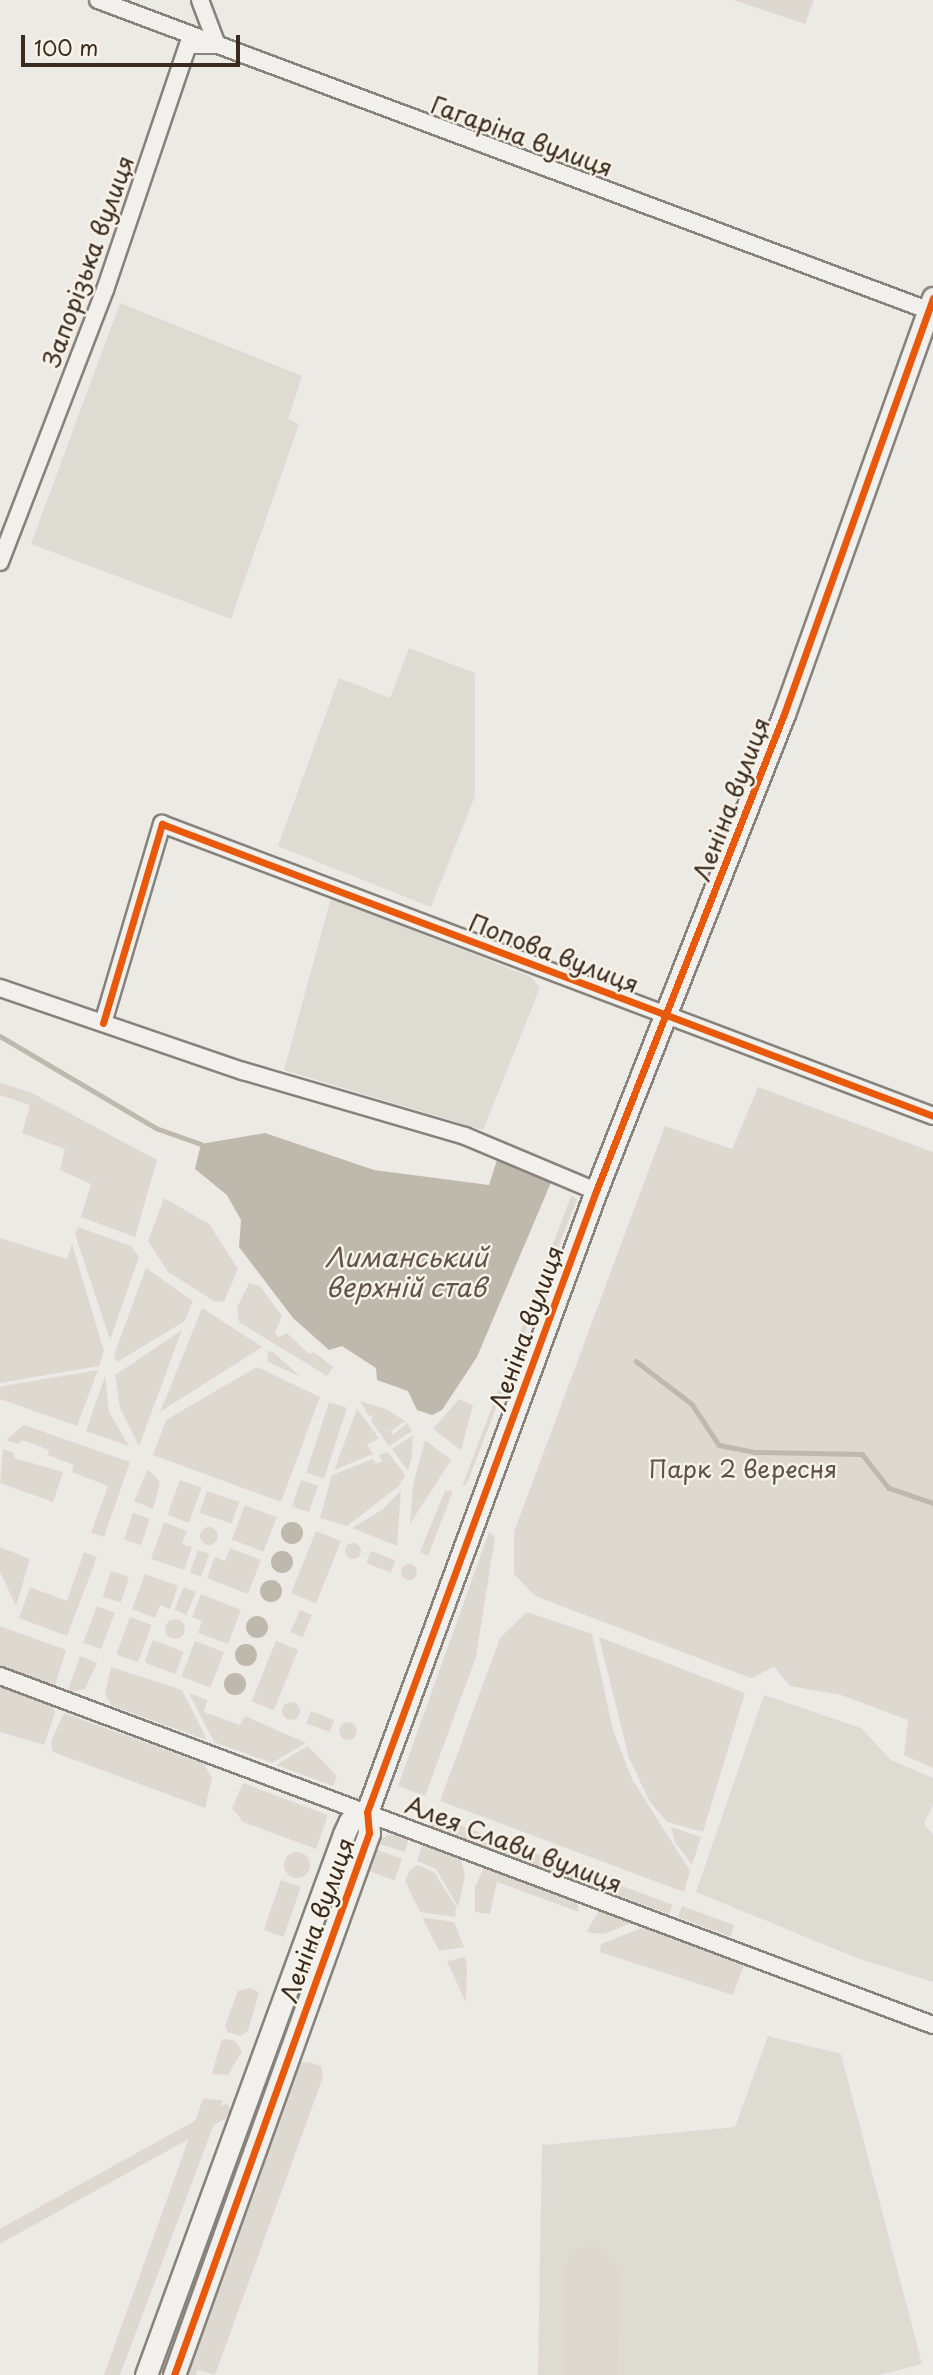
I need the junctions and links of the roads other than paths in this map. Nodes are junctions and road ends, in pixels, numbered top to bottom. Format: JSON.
{"nodes":[{"id":1,"x":97,"y":0,"type":"edge"},
{"id":2,"x":200,"y":0,"type":"edge"},
{"id":3,"x":216,"y":45,"type":"junction"},
{"id":4,"x":932,"y":307,"type":"edge"},
{"id":5,"x":0,"y":562,"type":"edge"},
{"id":6,"x":0,"y":988,"type":"edge"},
{"id":7,"x":669,"y":1017,"type":"junction"},
{"id":8,"x":103,"y":1023,"type":"junction"},
{"id":9,"x":933,"y":1116,"type":"edge"},
{"id":10,"x":597,"y":1191,"type":"junction"},
{"id":11,"x":0,"y":1676,"type":"edge"},
{"id":12,"x":367,"y":1812,"type":"junction"},
{"id":13,"x":933,"y":2025,"type":"edge"},
{"id":14,"x":146,"y":2375,"type":"edge"},
{"id":15,"x":174,"y":2375,"type":"edge"}],
"edges":[{"from":1,"to":3,"type":"street","name":"Гагаріна вулиця"},
{"from":2,"to":3,"type":"street"},
{"from":3,"to":4,"type":"street","name":"Гагаріна вулиця"},
{"from":3,"to":5,"type":"street","name":"Запорізька вулиця"},
{"from":4,"to":7,"type":"street","name":"Леніна вулиця"},
{"from":6,"to":8,"type":"street"},
{"from":7,"to":8,"type":"street","name":"Попова вулиця"},
{"from":7,"to":9,"type":"street","name":"Попова вулиця"},
{"from":7,"to":10,"type":"street","name":"Леніна вулиця"},
{"from":8,"to":10,"type":"street"},
{"from":10,"to":12,"type":"street","name":"Леніна вулиця"},
{"from":11,"to":12,"type":"street","name":"Алея Слави вулиця"},
{"from":12,"to":13,"type":"street","name":"Алея Слави вулиця"},
{"from":12,"to":14,"type":"street","name":"Леніна вулиця"},
{"from":12,"to":15,"type":"street","name":"Леніна вулиця"}]}
